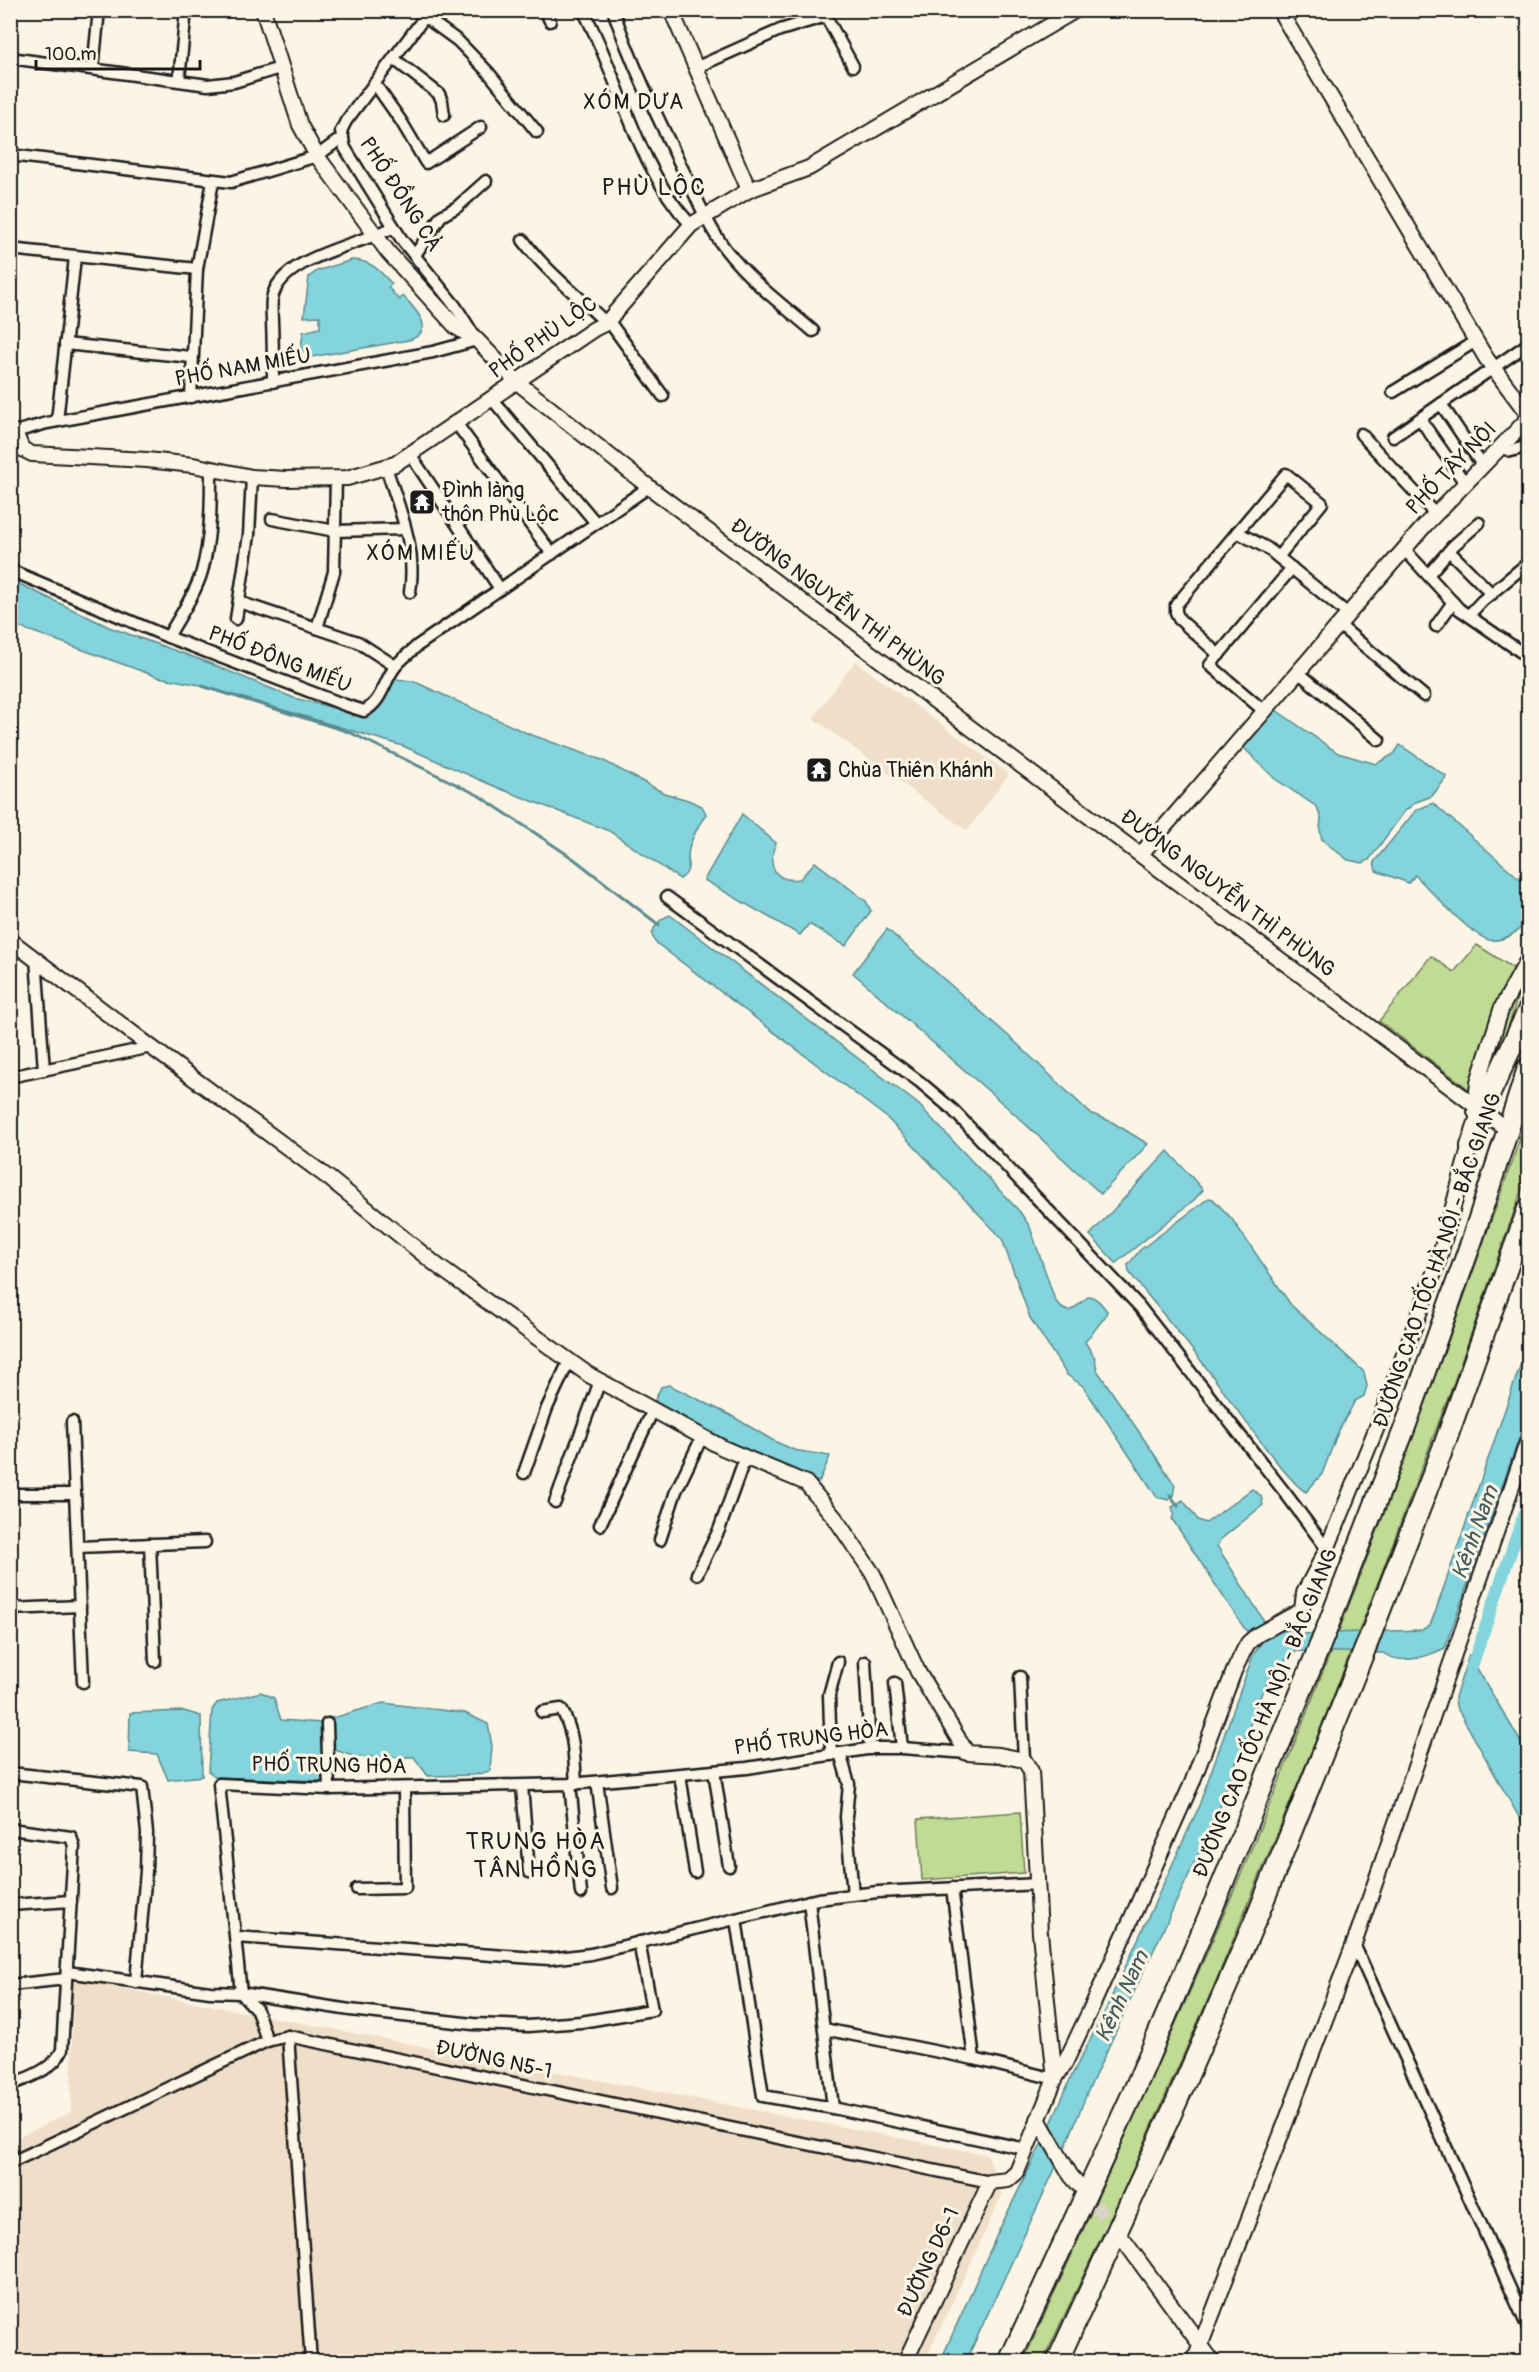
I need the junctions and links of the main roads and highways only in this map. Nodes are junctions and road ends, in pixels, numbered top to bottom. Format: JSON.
{"nodes":[{"id":1,"x":1528,"y":1011,"type":"edge"},
{"id":2,"x":1528,"y":1068,"type":"edge"},
{"id":3,"x":1471,"y":1146,"type":"road end"},
{"id":4,"x":1528,"y":1209,"type":"edge"},
{"id":5,"x":1009,"y":2361,"type":"edge"},
{"id":6,"x":1057,"y":2361,"type":"edge"}],
"edges":[{"from":1,"to":3,"type":"highway"},
{"from":2,"to":5,"type":"highway","name":"ĐƯỜNG CAO TỐC HÀ NỘI - BẮC GIANG"},
{"from":4,"to":6,"type":"highway"}]}
